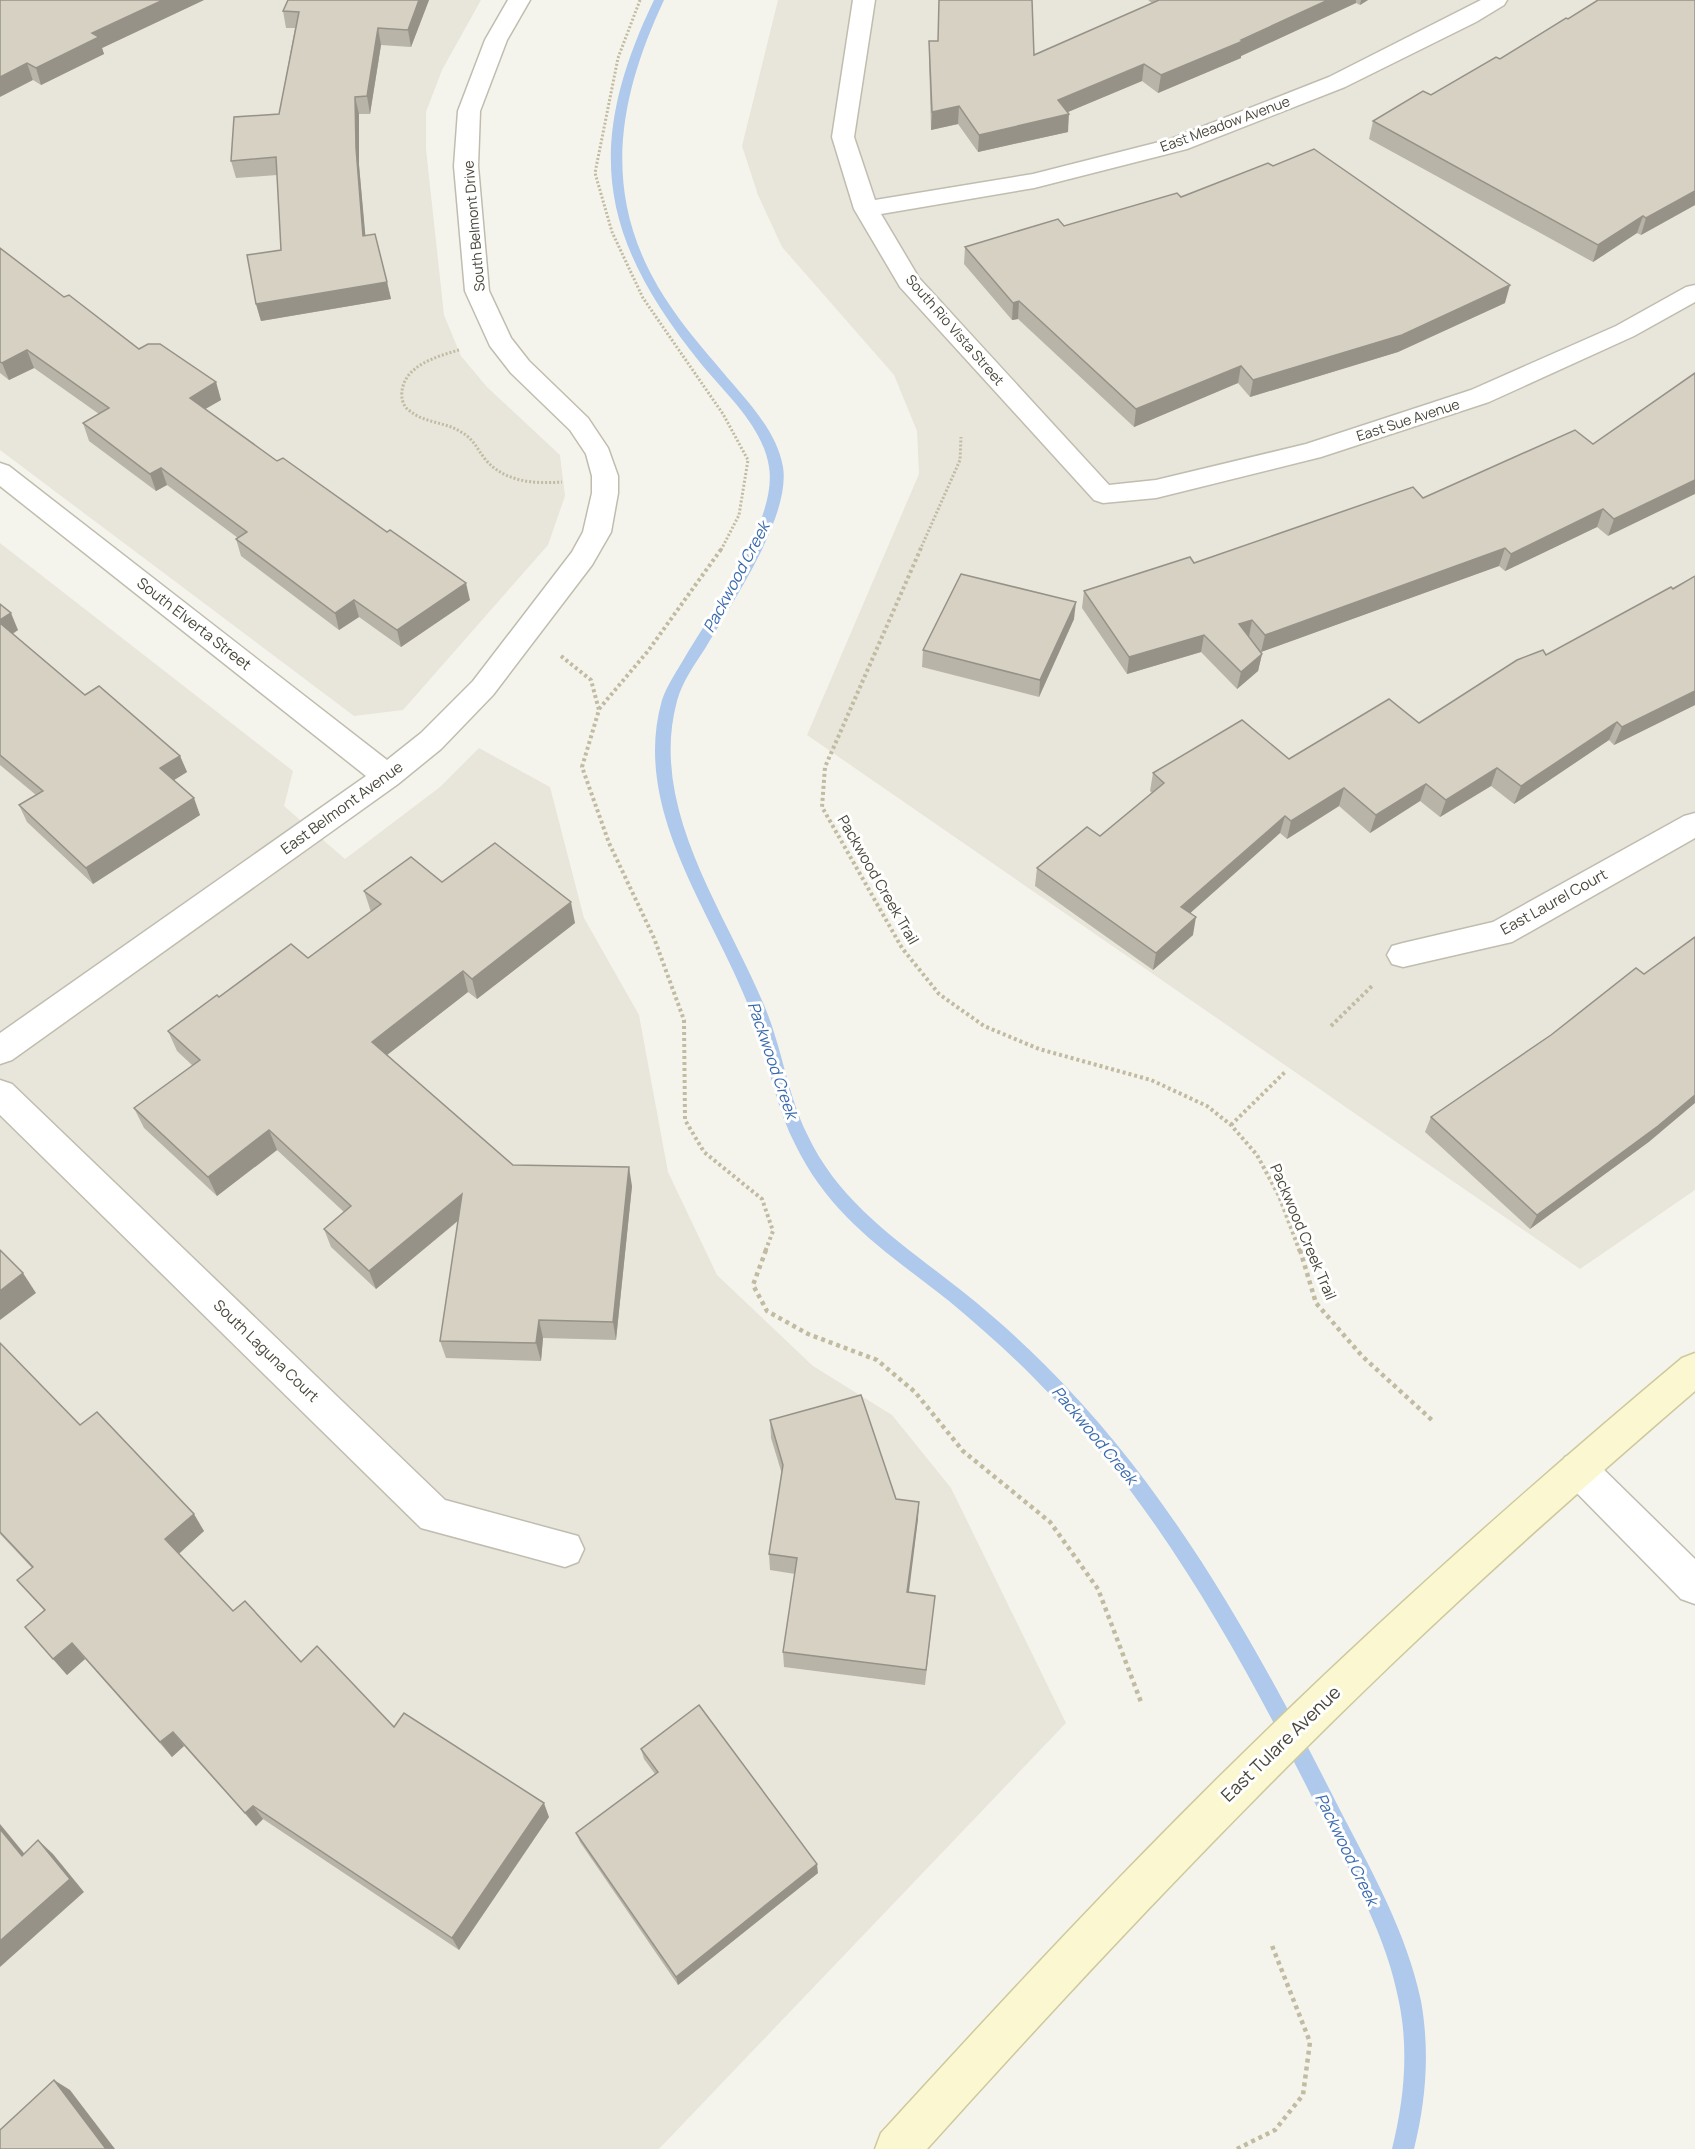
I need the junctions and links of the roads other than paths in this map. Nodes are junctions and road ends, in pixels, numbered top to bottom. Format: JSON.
{"nodes":[{"id":1,"x":519,"y":0,"type":"edge"},
{"id":2,"x":864,"y":0,"type":"edge"},
{"id":3,"x":1496,"y":0,"type":"edge"},
{"id":4,"x":866,"y":209,"type":"junction"},
{"id":5,"x":1695,"y":292,"type":"edge"},
{"id":6,"x":0,"y":472,"type":"edge"},
{"id":7,"x":605,"y":484,"type":"joint"},
{"id":8,"x":1103,"y":494,"type":"joint"},
{"id":9,"x":387,"y":776,"type":"junction"},
{"id":10,"x":1695,"y":824,"type":"edge"},
{"id":11,"x":1403,"y":955,"type":"road end"},
{"id":12,"x":0,"y":1051,"type":"edge"},
{"id":13,"x":0,"y":1094,"type":"edge"},
{"id":14,"x":1695,"y":1369,"type":"edge"},
{"id":15,"x":1578,"y":1469,"type":"junction"},
{"id":16,"x":565,"y":1549,"type":"dead end"},
{"id":17,"x":1695,"y":1586,"type":"edge"},
{"id":18,"x":897,"y":2149,"type":"edge"}],
"edges":[{"from":1,"to":7,"type":"street","name":"South Belmont Drive"},
{"from":2,"to":4,"type":"street","name":"South Rio Vista Street"},
{"from":3,"to":4,"type":"street","name":"East Meadow Avenue"},
{"from":4,"to":8,"type":"street","name":"South Rio Vista Street"},
{"from":5,"to":8,"type":"street","name":"East Sue Avenue"},
{"from":6,"to":9,"type":"street","name":"South Elverta Street"},
{"from":7,"to":9,"type":"street","name":"East Belmont Avenue"},
{"from":9,"to":12,"type":"street","name":"East Belmont Avenue"},
{"from":10,"to":11,"type":"street","name":"East Laurel Court"},
{"from":13,"to":16,"type":"street","name":"South Laguna Court"},
{"from":14,"to":15,"type":"street","name":"East Tulare Avenue"},
{"from":15,"to":17,"type":"street"},
{"from":15,"to":18,"type":"street","name":"East Tulare Avenue"}]}
